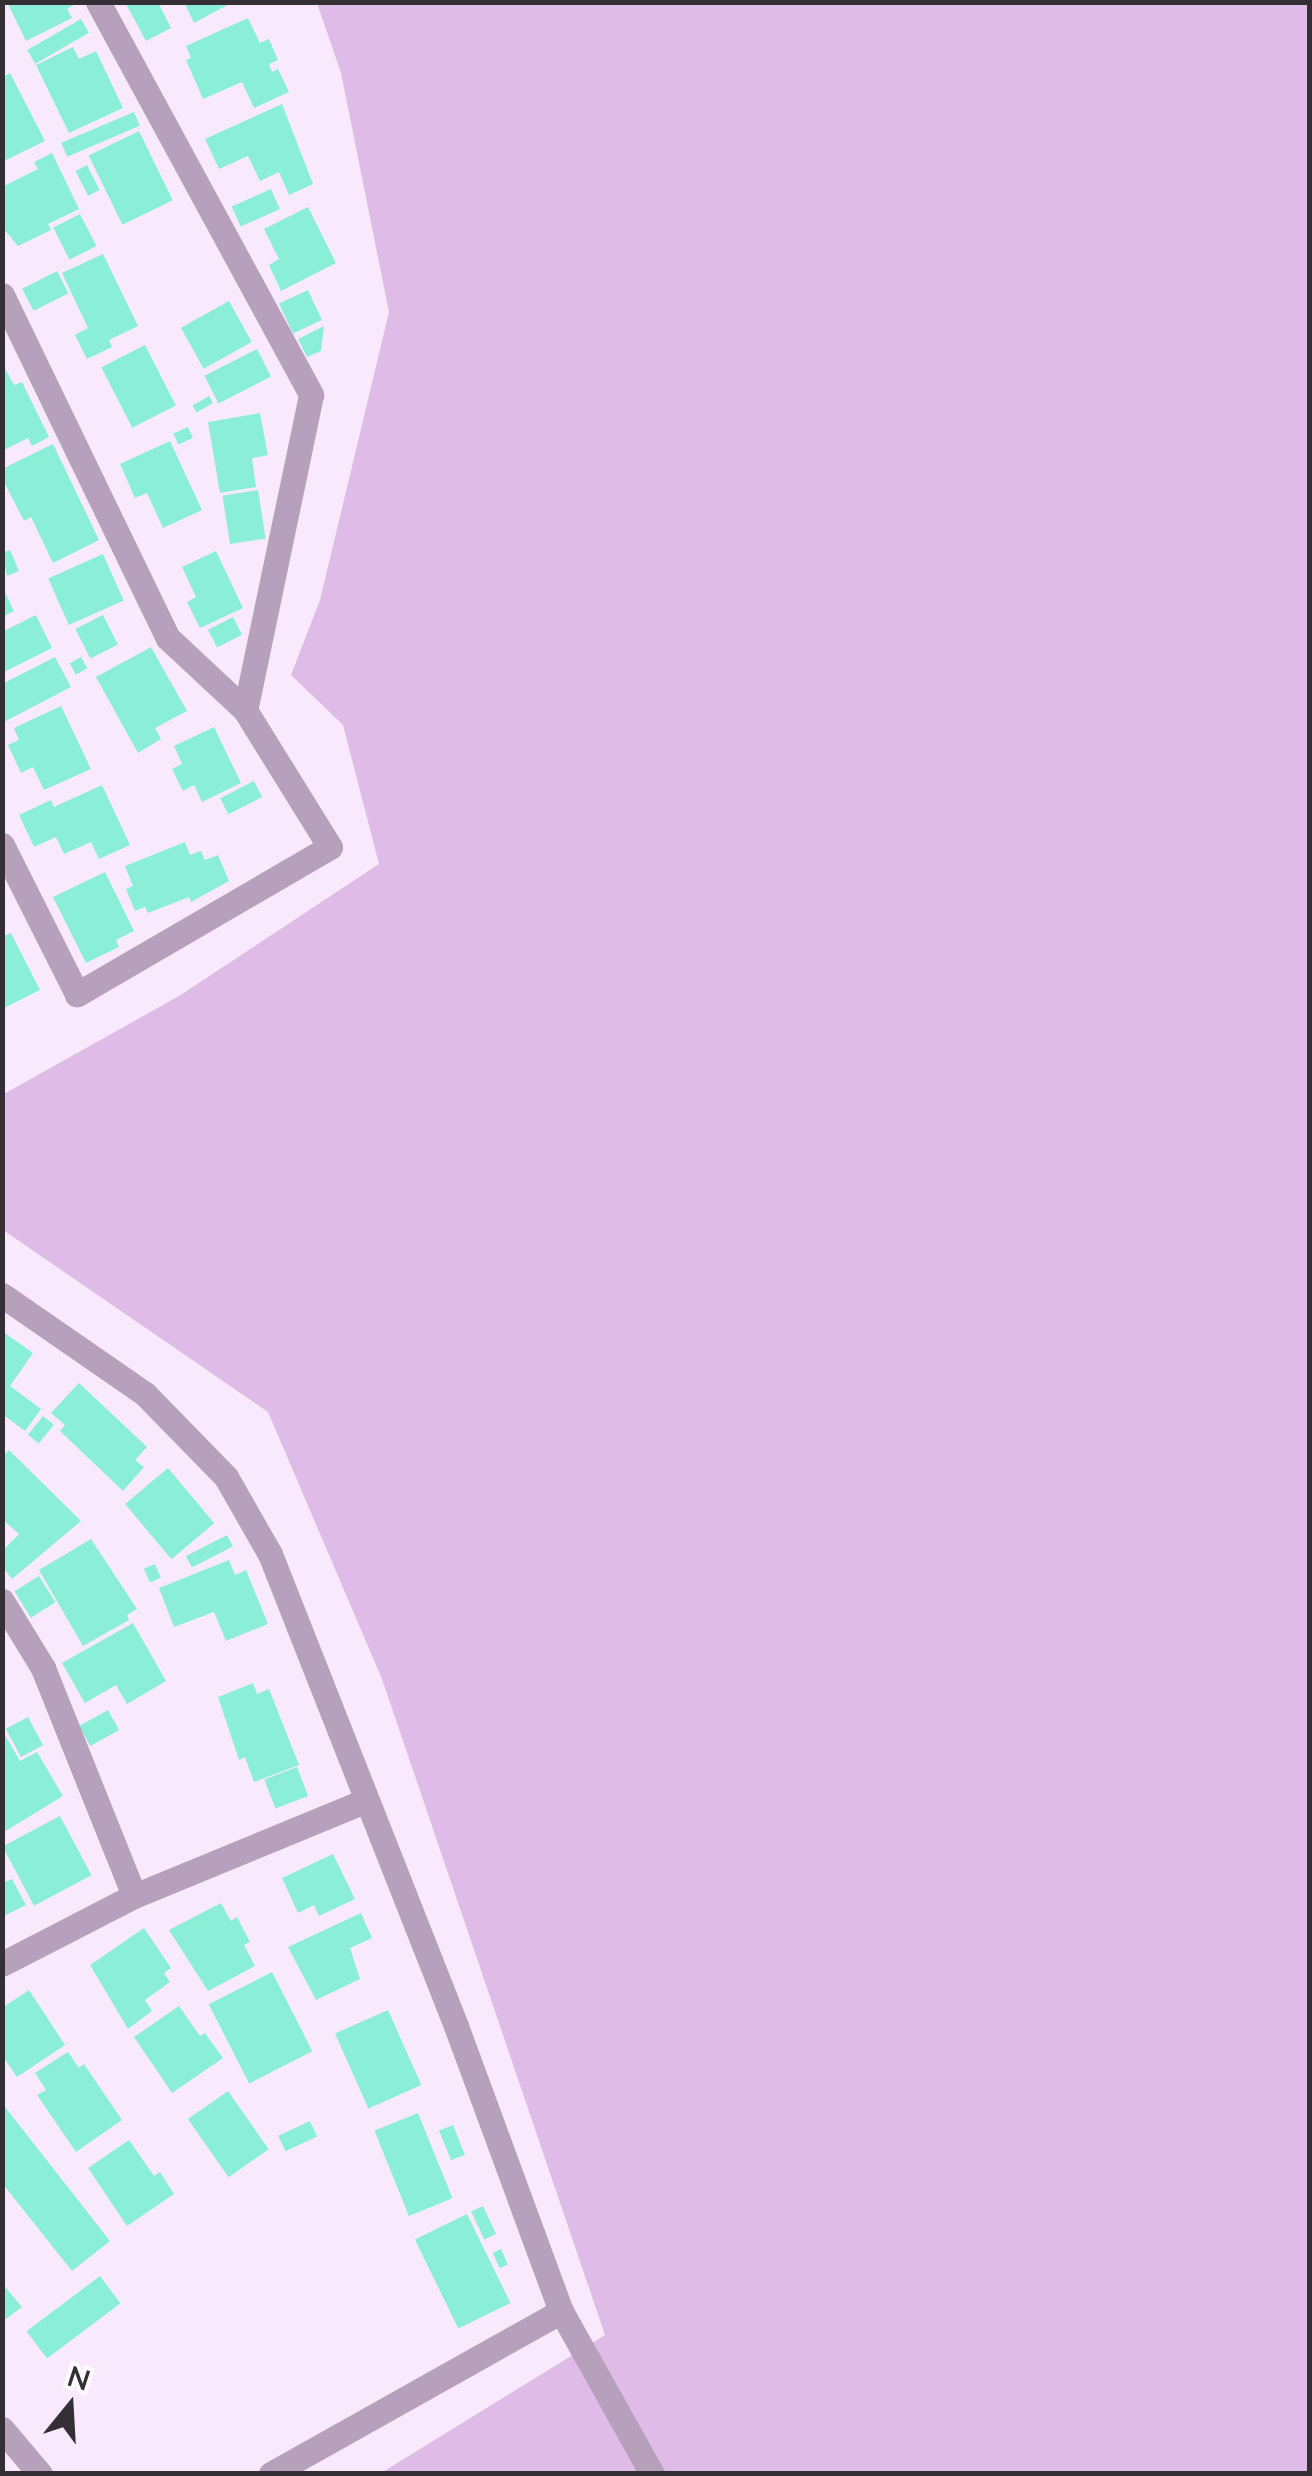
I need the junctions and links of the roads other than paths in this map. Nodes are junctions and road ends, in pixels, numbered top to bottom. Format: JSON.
{"nodes":[{"id":1,"x":98,"y":2,"type":"edge"},
{"id":2,"x":2,"y":295,"type":"edge"},
{"id":3,"x":245,"y":710,"type":"junction"},
{"id":4,"x":2,"y":846,"type":"edge"},
{"id":5,"x":13,"y":893,"type":"edge"},
{"id":6,"x":2,"y":1295,"type":"edge"},
{"id":7,"x":2,"y":1601,"type":"edge"},
{"id":8,"x":366,"y":1801,"type":"junction"},
{"id":9,"x":134,"y":1896,"type":"junction"},
{"id":10,"x":2,"y":1964,"type":"edge"},
{"id":11,"x":562,"y":2311,"type":"junction"},
{"id":12,"x":2,"y":2428,"type":"edge"},
{"id":13,"x":40,"y":2474,"type":"edge"},
{"id":14,"x":271,"y":2474,"type":"edge"},
{"id":15,"x":652,"y":2474,"type":"edge"}],
"edges":[{"from":1,"to":3,"type":"street"},
{"from":2,"to":3,"type":"street"},
{"from":3,"to":5,"type":"street"},
{"from":4,"to":5,"type":"street"},
{"from":6,"to":8,"type":"street"},
{"from":7,"to":9,"type":"street"},
{"from":8,"to":9,"type":"street"},
{"from":8,"to":11,"type":"street"},
{"from":9,"to":10,"type":"street"},
{"from":11,"to":14,"type":"street"},
{"from":11,"to":15,"type":"street"},
{"from":12,"to":13,"type":"street"}]}
